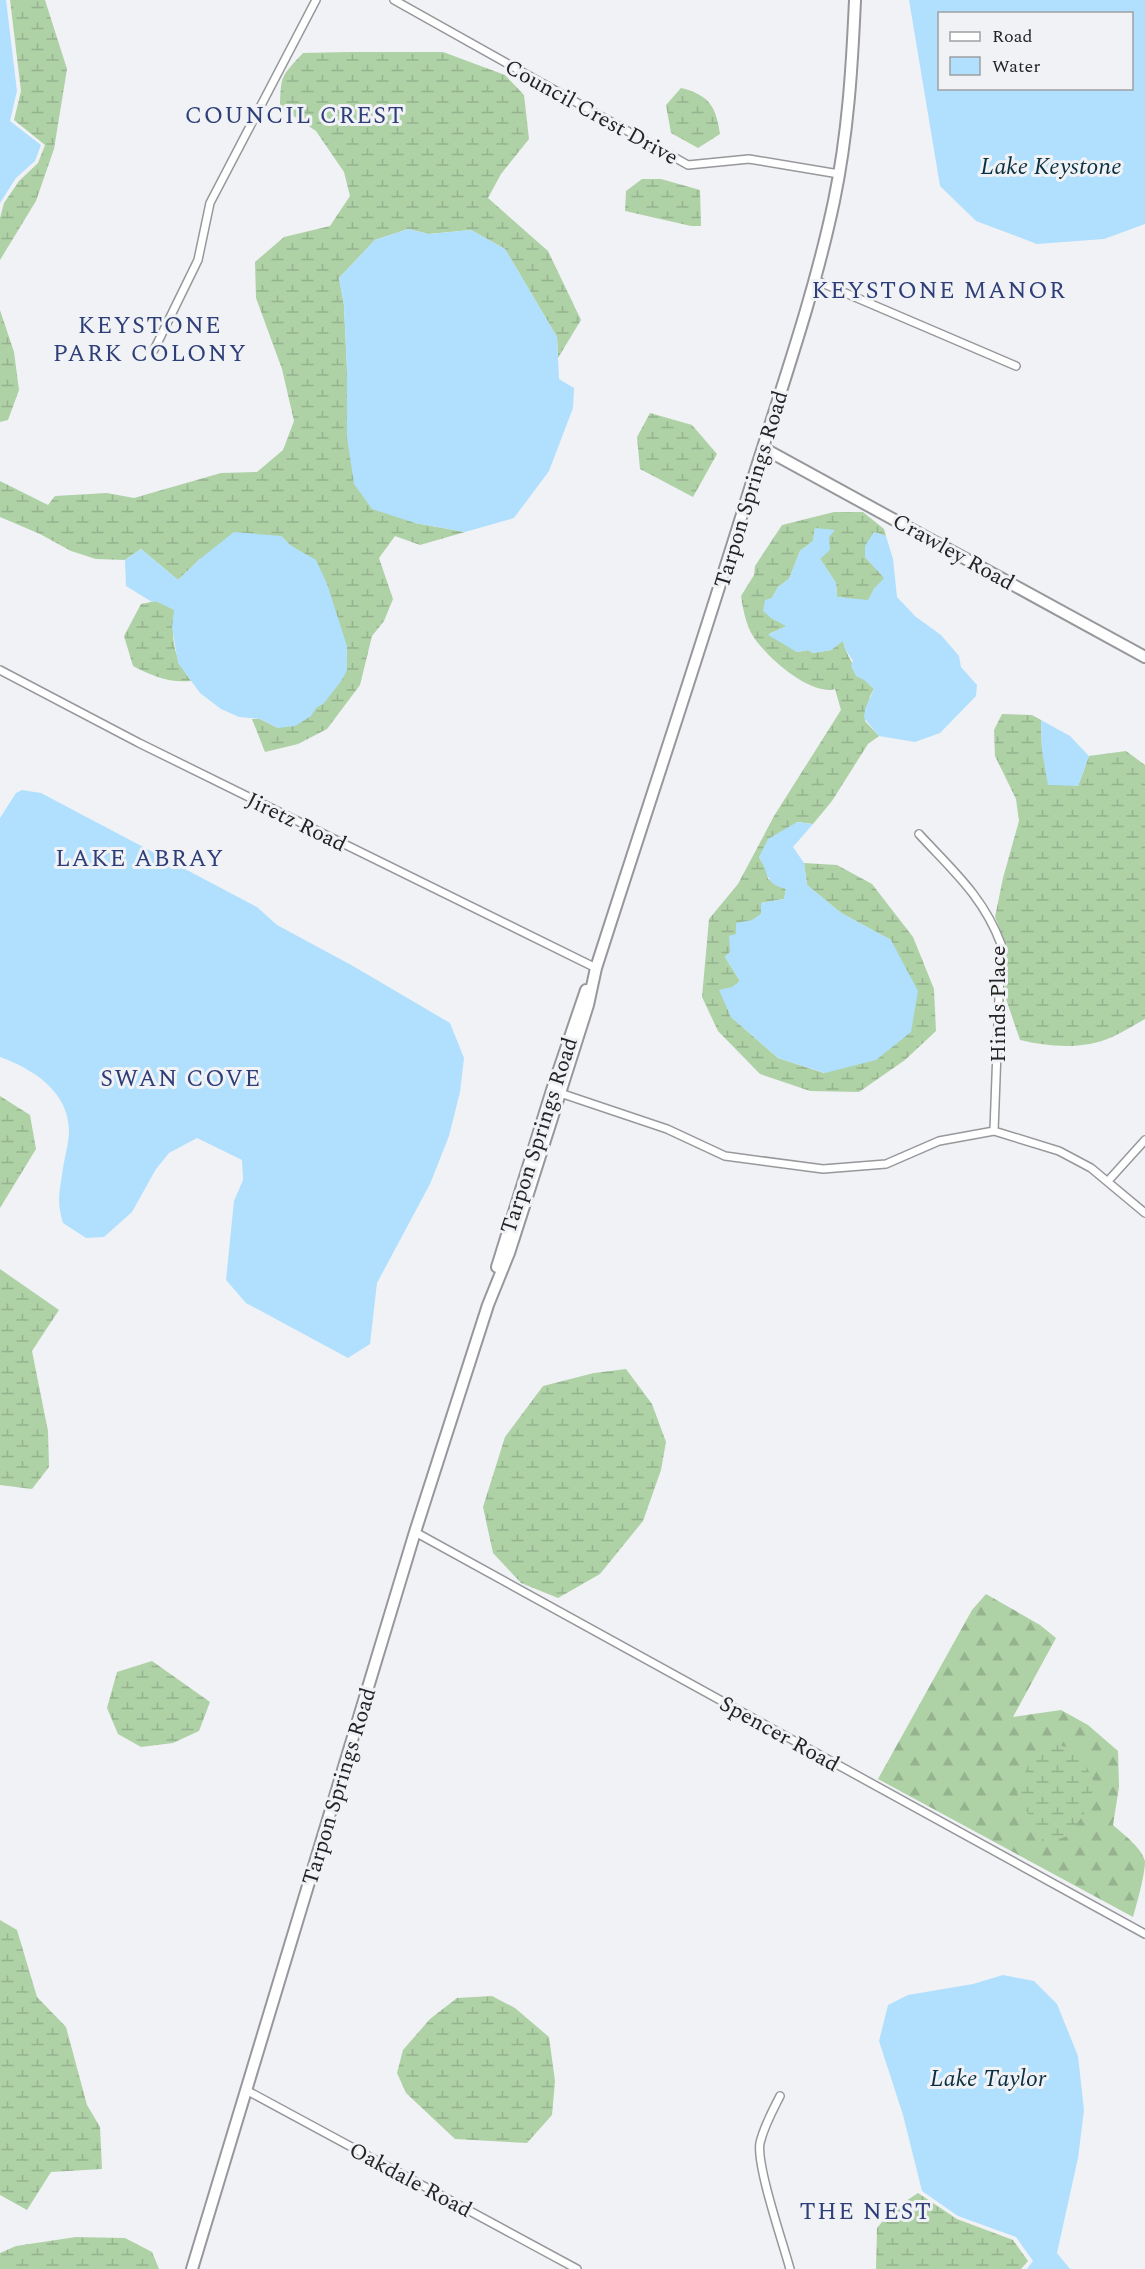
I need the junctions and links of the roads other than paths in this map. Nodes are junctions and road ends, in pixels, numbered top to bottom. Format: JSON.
{"nodes":[{"id":1,"x":316,"y":0,"type":"edge"},
{"id":2,"x":394,"y":0,"type":"edge"},
{"id":3,"x":855,"y":0,"type":"edge"},
{"id":4,"x":839,"y":174,"type":"junction"},
{"id":5,"x":815,"y":280,"type":"junction"},
{"id":6,"x":154,"y":350,"type":"dead end"},
{"id":7,"x":1016,"y":366,"type":"dead end"},
{"id":8,"x":763,"y":448,"type":"junction"},
{"id":9,"x":1145,"y":657,"type":"edge"},
{"id":10,"x":0,"y":670,"type":"edge"},
{"id":11,"x":919,"y":834,"type":"dead end"},
{"id":12,"x":596,"y":968,"type":"junction"},
{"id":13,"x":556,"y":1091,"type":"junction"},
{"id":14,"x":994,"y":1131,"type":"junction"},
{"id":15,"x":1145,"y":1140,"type":"edge"},
{"id":16,"x":1108,"y":1181,"type":"junction"},
{"id":17,"x":1145,"y":1213,"type":"edge"},
{"id":18,"x":415,"y":1532,"type":"junction"},
{"id":19,"x":1145,"y":1934,"type":"edge"},
{"id":20,"x":246,"y":2090,"type":"junction"},
{"id":21,"x":780,"y":2096,"type":"dead end"},
{"id":22,"x":192,"y":2269,"type":"edge"},
{"id":23,"x":577,"y":2269,"type":"edge"},
{"id":24,"x":790,"y":2269,"type":"edge"}],
"edges":[{"from":1,"to":6,"type":"street"},
{"from":2,"to":4,"type":"street","name":"Council Crest Drive"},
{"from":3,"to":4,"type":"main road","name":"Tarpon Springs Road"},
{"from":4,"to":5,"type":"main road","name":"Tarpon Springs Road"},
{"from":5,"to":7,"type":"street"},
{"from":5,"to":8,"type":"main road","name":"Tarpon Springs Road"},
{"from":8,"to":9,"type":"main road","name":"Crawley Road"},
{"from":8,"to":12,"type":"main road","name":"Tarpon Springs Road"},
{"from":10,"to":12,"type":"street","name":"Jiretz Road"},
{"from":11,"to":14,"type":"street","name":"Hinds Place"},
{"from":12,"to":13,"type":"main road","name":"Tarpon Springs Road"},
{"from":13,"to":14,"type":"street"},
{"from":13,"to":18,"type":"main road","name":"Tarpon Springs Road"},
{"from":14,"to":16,"type":"street"},
{"from":15,"to":16,"type":"street"},
{"from":16,"to":17,"type":"street"},
{"from":18,"to":19,"type":"street","name":"Spencer Road"},
{"from":18,"to":20,"type":"main road","name":"Tarpon Springs Road"},
{"from":20,"to":22,"type":"main road","name":"Tarpon Springs Road"},
{"from":20,"to":23,"type":"street","name":"Oakdale Road"},
{"from":21,"to":24,"type":"street"}]}
